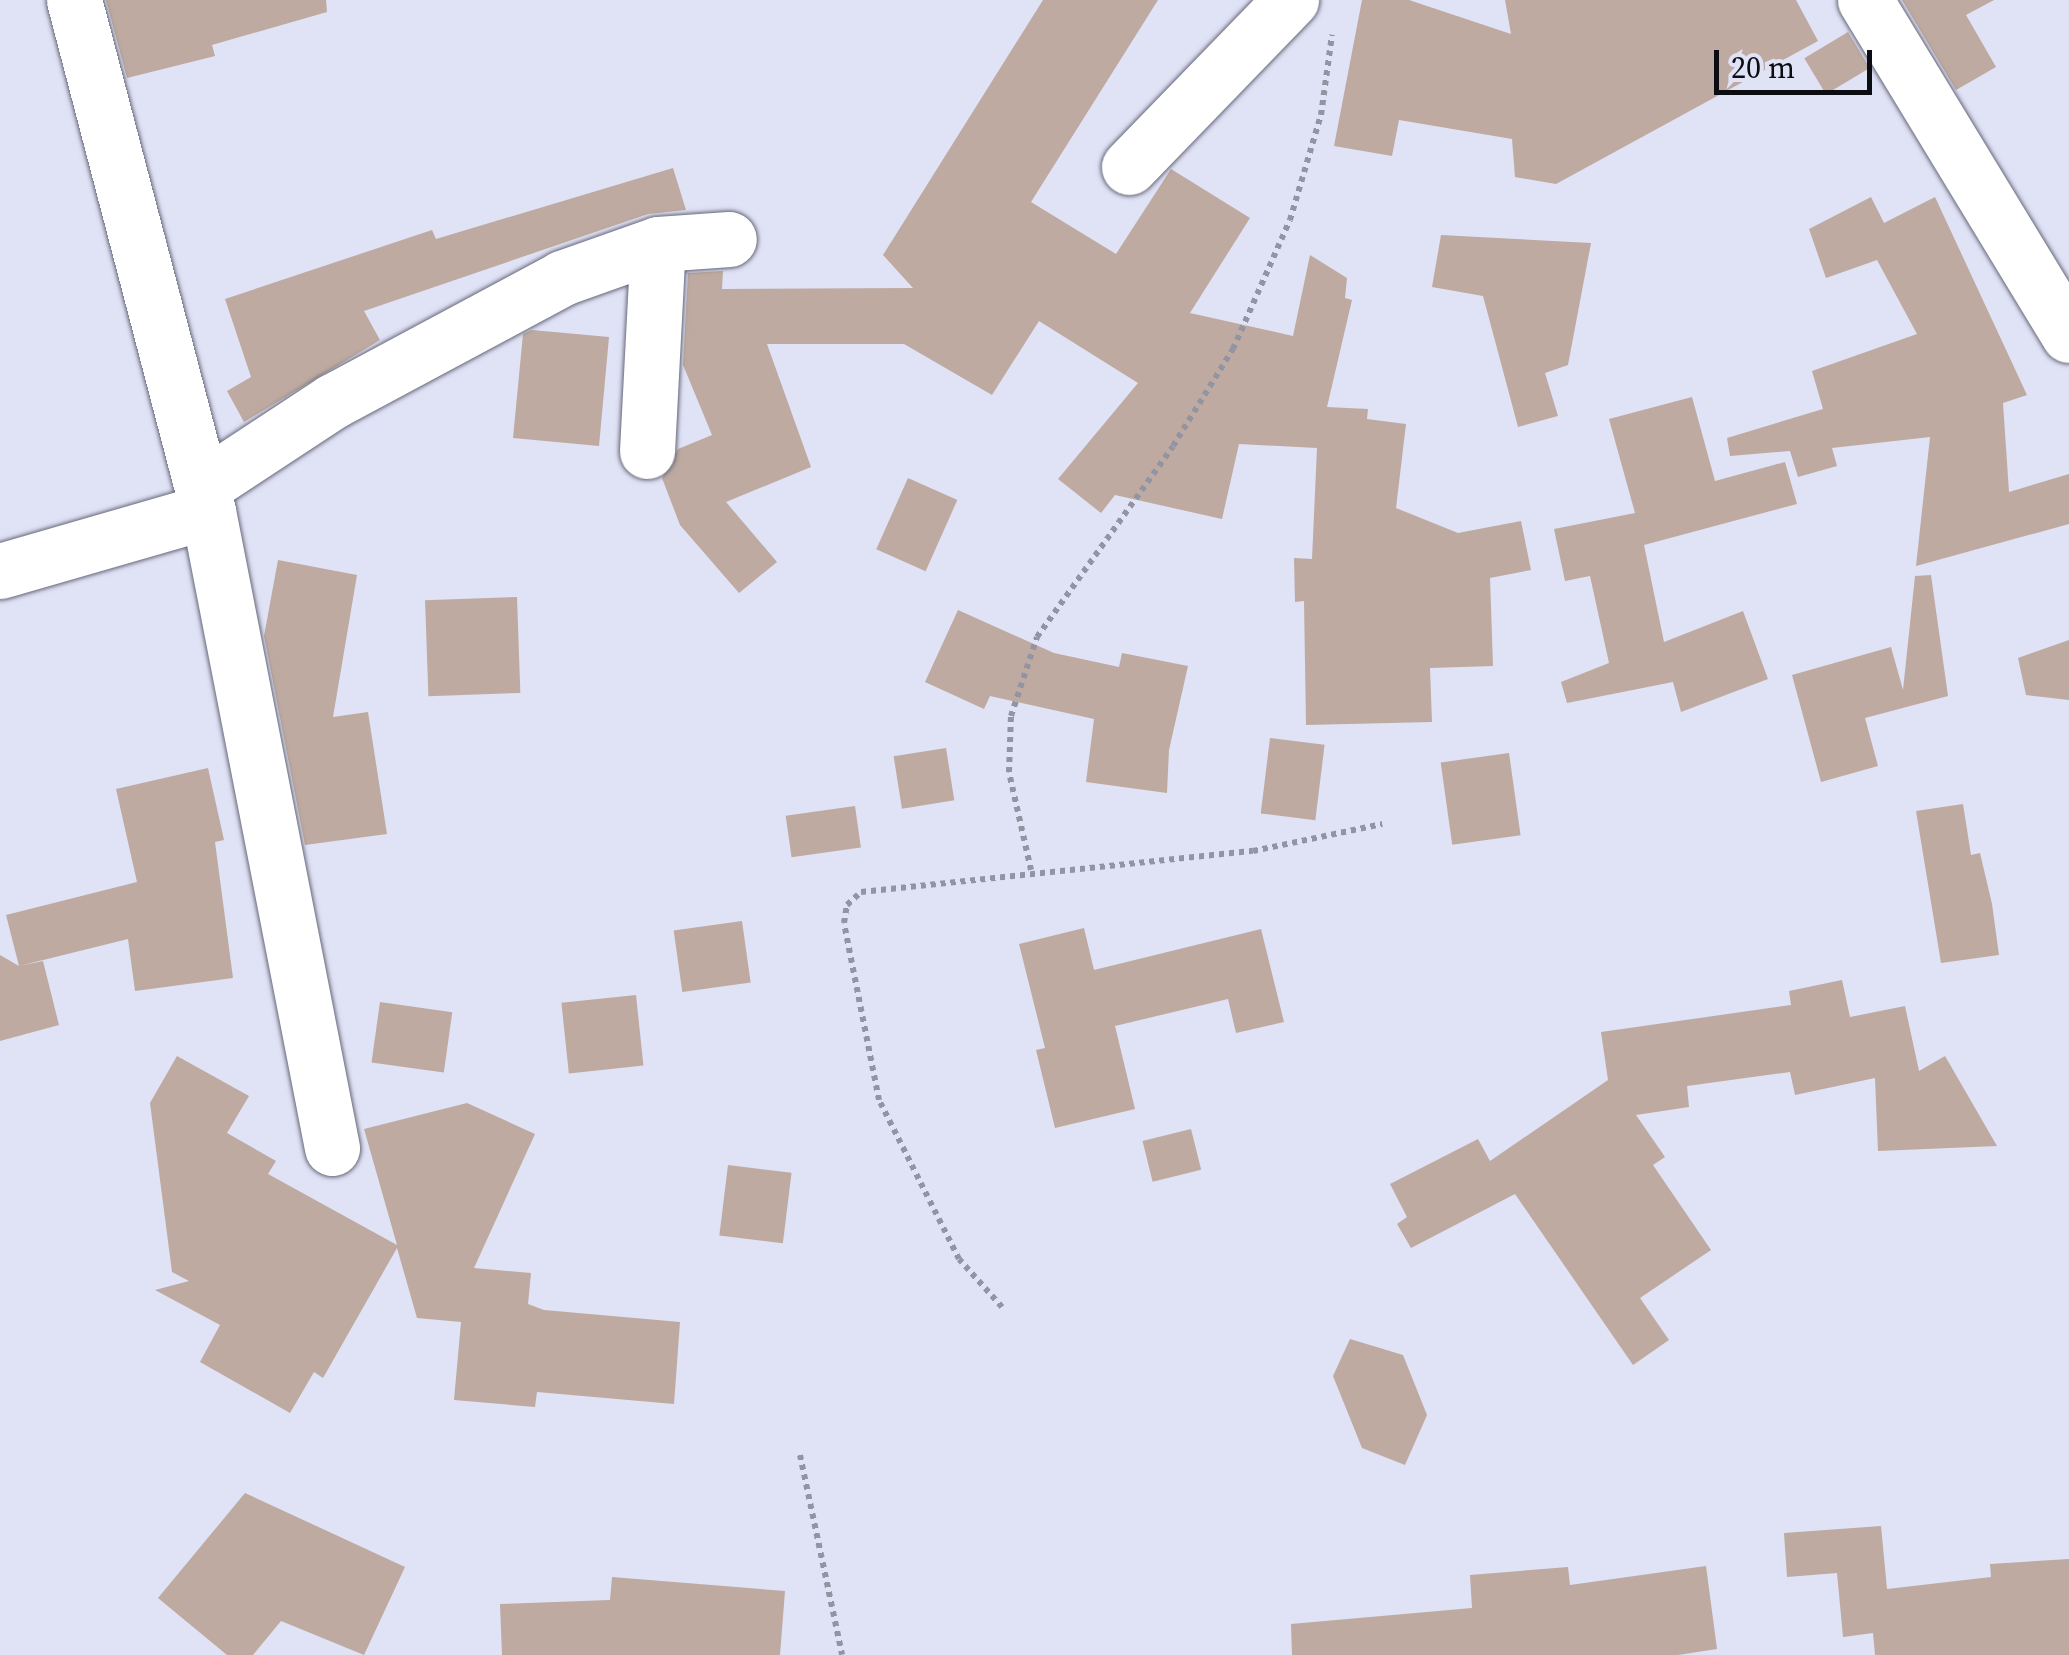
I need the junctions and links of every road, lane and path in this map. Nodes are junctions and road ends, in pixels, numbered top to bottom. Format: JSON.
{"nodes":[{"id":1,"x":74,"y":0,"type":"edge"},
{"id":2,"x":1864,"y":0,"type":"edge"},
{"id":3,"x":1312,"y":12,"type":"edge"},
{"id":4,"x":1129,"y":167,"type":"dead end"},
{"id":5,"x":729,"y":238,"type":"dead end"},
{"id":6,"x":658,"y":244,"type":"junction"},
{"id":7,"x":2069,"y":335,"type":"edge"},
{"id":8,"x":646,"y":451,"type":"dead end"},
{"id":9,"x":206,"y":499,"type":"junction"},
{"id":10,"x":0,"y":571,"type":"edge"},
{"id":11,"x":1382,"y":824,"type":"dead end"},
{"id":12,"x":1030,"y":870,"type":"junction"},
{"id":13,"x":332,"y":1148,"type":"dead end"},
{"id":14,"x":1002,"y":1307,"type":"dead end"},
{"id":15,"x":800,"y":1455,"type":"dead end"},
{"id":16,"x":842,"y":1655,"type":"edge"}],
"edges":[{"from":1,"to":9,"type":"street"},
{"from":2,"to":7,"type":"street"},
{"from":3,"to":4,"type":"street"},
{"from":3,"to":12,"type":"path"},
{"from":5,"to":6,"type":"street"},
{"from":6,"to":8,"type":"street"},
{"from":6,"to":9,"type":"street"},
{"from":9,"to":10,"type":"street"},
{"from":9,"to":13,"type":"street"},
{"from":11,"to":12,"type":"path"},
{"from":12,"to":14,"type":"path"},
{"from":15,"to":16,"type":"path"}]}
